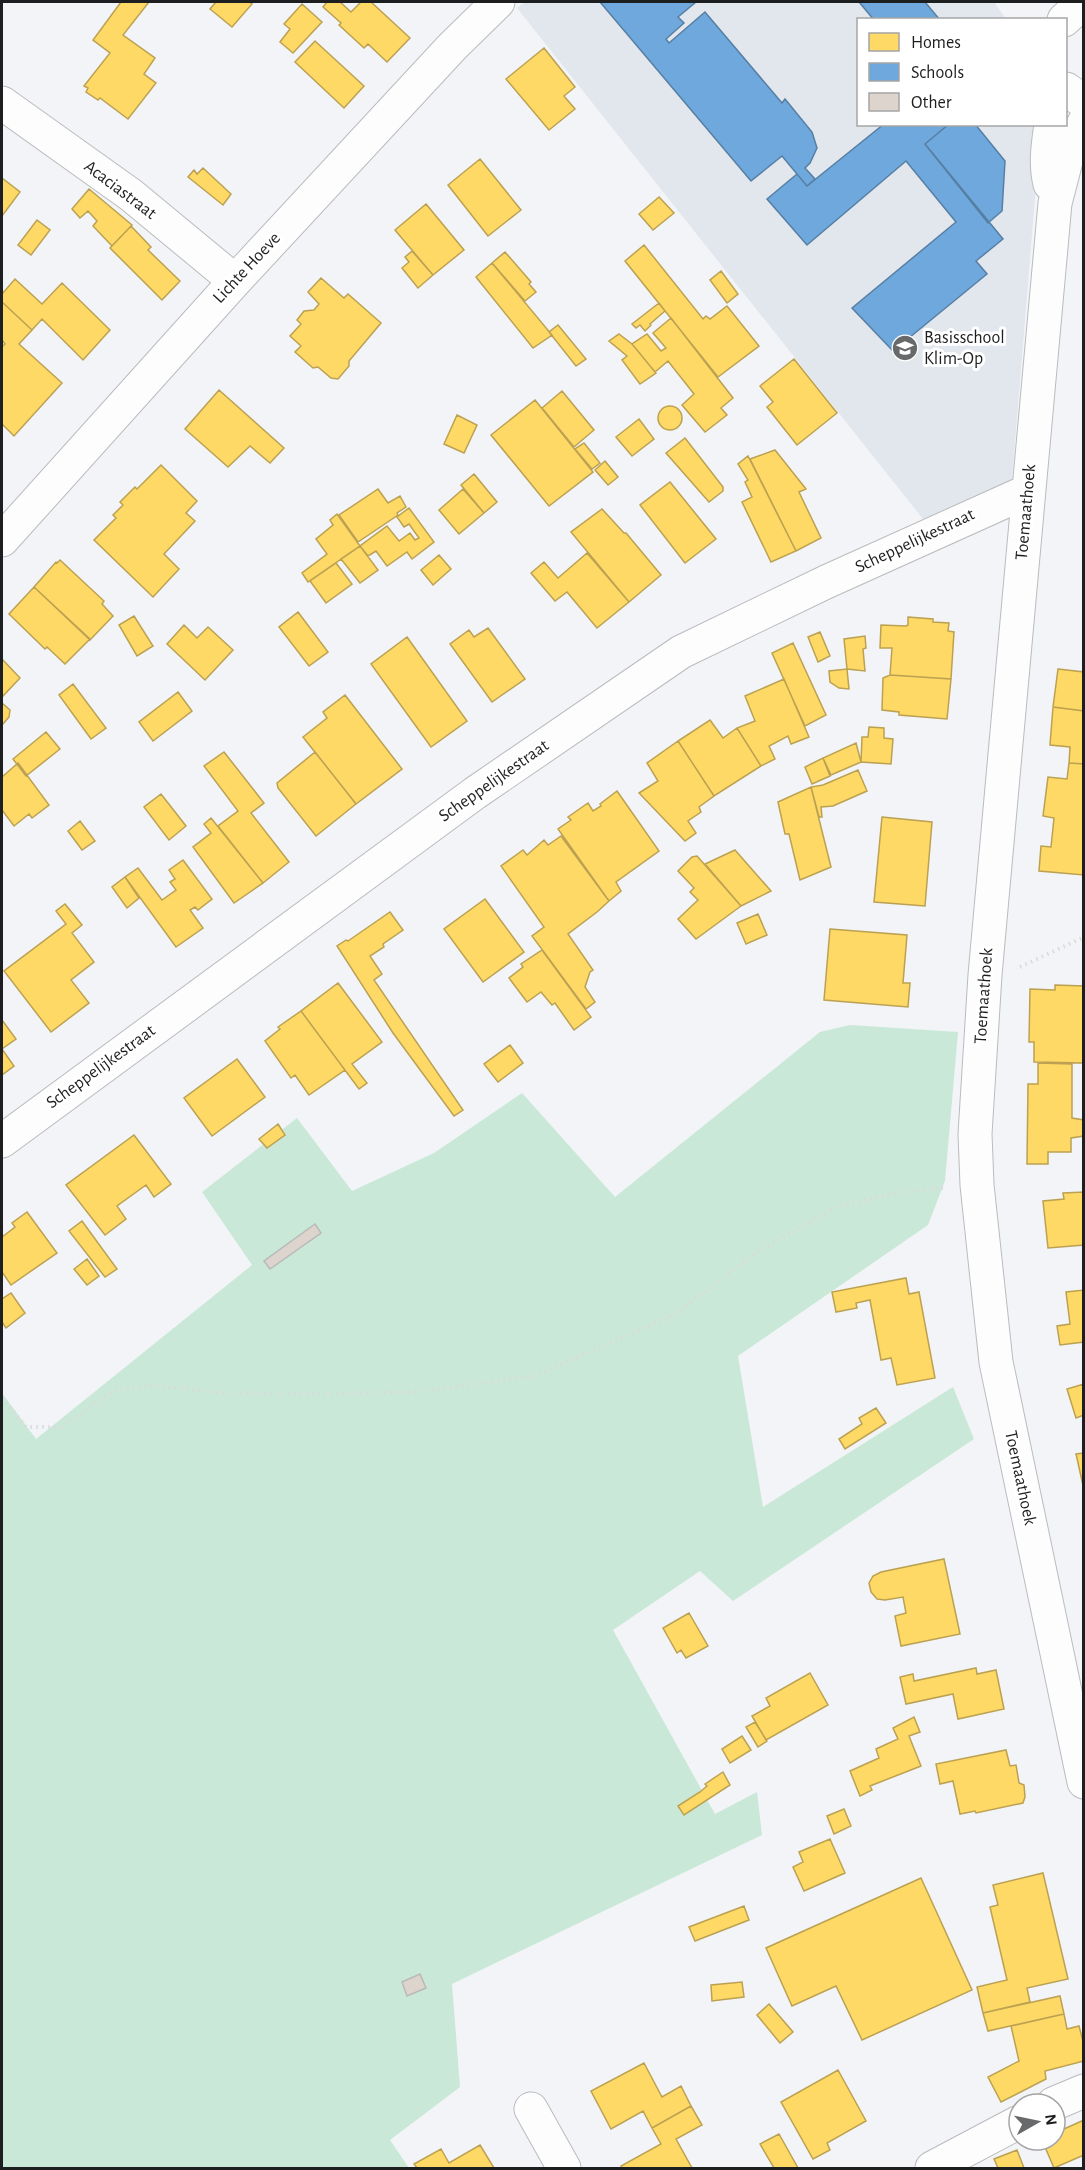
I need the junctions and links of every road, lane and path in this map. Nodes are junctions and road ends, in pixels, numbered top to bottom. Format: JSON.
{"nodes":[{"id":1,"x":498,"y":2,"type":"edge"},
{"id":2,"x":1067,"y":90,"type":"edge"},
{"id":3,"x":1083,"y":102,"type":"edge"},
{"id":4,"x":2,"y":103,"type":"edge"},
{"id":5,"x":1083,"y":123,"type":"edge"},
{"id":6,"x":1051,"y":126,"type":"edge"},
{"id":7,"x":1055,"y":203,"type":"junction"},
{"id":8,"x":235,"y":282,"type":"junction"},
{"id":9,"x":1028,"y":491,"type":"junction"},
{"id":10,"x":2,"y":540,"type":"edge"},
{"id":11,"x":1083,"y":937,"type":"edge"},
{"id":12,"x":985,"y":975,"type":"junction"},
{"id":13,"x":2,"y":1141,"type":"edge"},
{"id":14,"x":977,"y":1185,"type":"junction"},
{"id":15,"x":2,"y":1398,"type":"edge"},
{"id":16,"x":1083,"y":1782,"type":"edge"},
{"id":17,"x":1083,"y":2091,"type":"edge"},
{"id":18,"x":1067,"y":2098,"type":"edge"},
{"id":19,"x":531,"y":2109,"type":"dead end"},
{"id":20,"x":1007,"y":2128,"type":"edge"},
{"id":21,"x":564,"y":2169,"type":"edge"},
{"id":22,"x":932,"y":2169,"type":"edge"}],
"edges":[{"from":1,"to":8,"type":"street","name":"Lichte Hoeve"},
{"from":2,"to":3,"type":"street"},
{"from":4,"to":8,"type":"street","name":"Acaciastraat"},
{"from":5,"to":7,"type":"street","name":"Toemaathoek"},
{"from":6,"to":7,"type":"street","name":"Toemaathoek"},
{"from":7,"to":9,"type":"street","name":"Toemaathoek"},
{"from":8,"to":10,"type":"street","name":"Lichte Hoeve"},
{"from":9,"to":12,"type":"street","name":"Toemaathoek"},
{"from":9,"to":13,"type":"street","name":"Scheppelijkestraat"},
{"from":11,"to":12,"type":"path"},
{"from":12,"to":14,"type":"street","name":"Toemaathoek"},
{"from":14,"to":15,"type":"path"},
{"from":14,"to":16,"type":"street","name":"Toemaathoek"},
{"from":17,"to":18,"type":"street"},
{"from":19,"to":21,"type":"street"},
{"from":20,"to":22,"type":"street"}]}
